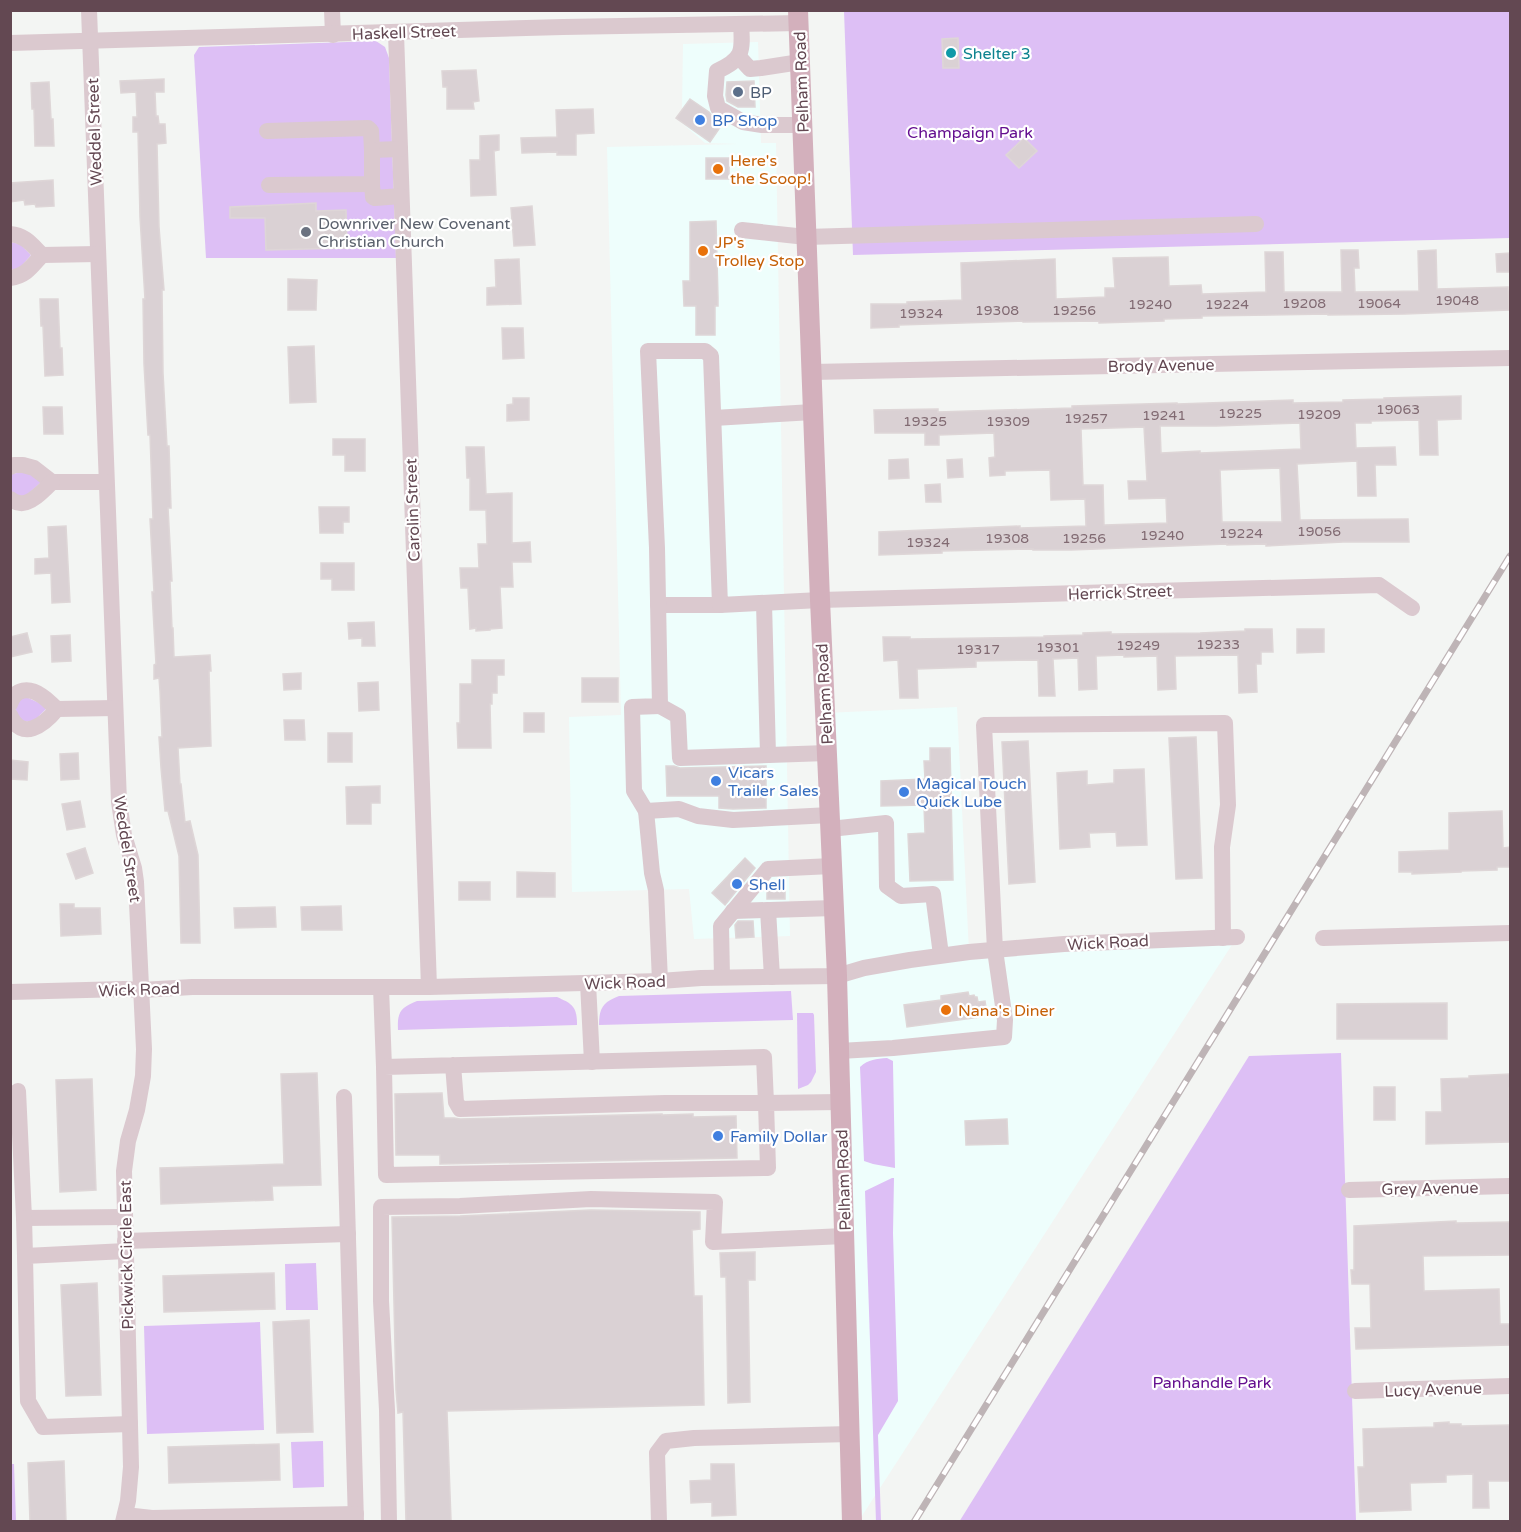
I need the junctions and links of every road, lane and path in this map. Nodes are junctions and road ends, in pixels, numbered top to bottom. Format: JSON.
{"nodes":[{"id":1,"x":89,"y":10,"type":"edge"},
{"id":2,"x":332,"y":10,"type":"edge"},
{"id":3,"x":798,"y":17,"type":"edge"},
{"id":4,"x":677,"y":18,"type":"edge"},
{"id":5,"x":563,"y":19,"type":"edge"},
{"id":6,"x":741,"y":24,"type":"junction"},
{"id":7,"x":396,"y":33,"type":"junction"},
{"id":8,"x":333,"y":35,"type":"junction"},
{"id":9,"x":90,"y":41,"type":"junction"},
{"id":10,"x":10,"y":43,"type":"edge"},
{"id":11,"x":739,"y":57,"type":"junction"},
{"id":12,"x":800,"y":62,"type":"junction"},
{"id":13,"x":802,"y":125,"type":"junction"},
{"id":14,"x":267,"y":132,"type":"dead end"},
{"id":15,"x":400,"y":149,"type":"junction"},
{"id":16,"x":372,"y":150,"type":"junction"},
{"id":17,"x":372,"y":184,"type":"junction"},
{"id":18,"x":269,"y":185,"type":"dead end"},
{"id":19,"x":401,"y":196,"type":"junction"},
{"id":20,"x":1256,"y":224,"type":"dead end"},
{"id":21,"x":742,"y":231,"type":"dead end"},
{"id":22,"x":10,"y":234,"type":"edge"},
{"id":23,"x":806,"y":237,"type":"junction"},
{"id":24,"x":98,"y":254,"type":"junction"},
{"id":25,"x":42,"y":255,"type":"junction"},
{"id":26,"x":10,"y":278,"type":"edge"},
{"id":27,"x":1510,"y":358,"type":"edge"},
{"id":28,"x":812,"y":372,"type":"junction"},
{"id":29,"x":813,"y":412,"type":"junction"},
{"id":30,"x":714,"y":418,"type":"junction"},
{"id":31,"x":10,"y":467,"type":"edge"},
{"id":32,"x":106,"y":482,"type":"junction"},
{"id":33,"x":52,"y":483,"type":"junction"},
{"id":34,"x":10,"y":499,"type":"edge"},
{"id":35,"x":820,"y":600,"type":"junction"},
{"id":36,"x":764,"y":603,"type":"junction"},
{"id":37,"x":658,"y":605,"type":"junction"},
{"id":38,"x":720,"y":605,"type":"junction"},
{"id":39,"x":1412,"y":608,"type":"dead end"},
{"id":40,"x":10,"y":704,"type":"edge"},
{"id":41,"x":660,"y":706,"type":"junction"},
{"id":42,"x":115,"y":708,"type":"junction"},
{"id":43,"x":57,"y":710,"type":"junction"},
{"id":44,"x":10,"y":715,"type":"edge"},
{"id":45,"x":827,"y":753,"type":"junction"},
{"id":46,"x":768,"y":755,"type":"junction"},
{"id":47,"x":646,"y":811,"type":"junction"},
{"id":48,"x":830,"y":822,"type":"junction"},
{"id":49,"x":832,"y":867,"type":"junction"},
{"id":50,"x":834,"y":908,"type":"junction"},
{"id":51,"x":768,"y":910,"type":"junction"},
{"id":52,"x":733,"y":911,"type":"junction"},
{"id":53,"x":1510,"y":933,"type":"edge"},
{"id":54,"x":1323,"y":938,"type":"dead end"},
{"id":55,"x":995,"y":950,"type":"junction"},
{"id":56,"x":941,"y":955,"type":"junction"},
{"id":57,"x":837,"y":976,"type":"junction"},
{"id":58,"x":722,"y":977,"type":"junction"},
{"id":59,"x":772,"y":977,"type":"junction"},
{"id":60,"x":660,"y":981,"type":"junction"},
{"id":61,"x":588,"y":983,"type":"junction"},
{"id":62,"x":381,"y":987,"type":"junction"},
{"id":63,"x":429,"y":987,"type":"junction"},
{"id":64,"x":142,"y":990,"type":"junction"},
{"id":65,"x":10,"y":992,"type":"edge"},
{"id":66,"x":839,"y":1052,"type":"junction"},
{"id":67,"x":592,"y":1062,"type":"junction"},
{"id":68,"x":453,"y":1065,"type":"junction"},
{"id":69,"x":384,"y":1067,"type":"junction"},
{"id":70,"x":18,"y":1091,"type":"dead end"},
{"id":71,"x":344,"y":1097,"type":"dead end"},
{"id":72,"x":766,"y":1102,"type":"junction"},
{"id":73,"x":840,"y":1102,"type":"junction"},
{"id":74,"x":1510,"y":1186,"type":"edge"},
{"id":75,"x":1349,"y":1190,"type":"dead end"},
{"id":76,"x":24,"y":1218,"type":"junction"},
{"id":77,"x":125,"y":1218,"type":"junction"},
{"id":78,"x":348,"y":1234,"type":"junction"},
{"id":79,"x":844,"y":1236,"type":"junction"},
{"id":80,"x":126,"y":1246,"type":"junction"},
{"id":81,"x":25,"y":1256,"type":"junction"},
{"id":82,"x":1510,"y":1386,"type":"edge"},
{"id":83,"x":1355,"y":1391,"type":"dead end"},
{"id":84,"x":130,"y":1424,"type":"junction"},
{"id":85,"x":849,"y":1434,"type":"junction"},
{"id":86,"x":124,"y":1518,"type":"edge"},
{"id":87,"x":356,"y":1518,"type":"edge"},
{"id":88,"x":389,"y":1521,"type":"edge"},
{"id":89,"x":659,"y":1521,"type":"edge"},
{"id":90,"x":852,"y":1521,"type":"edge"}],
"edges":[{"from":1,"to":9,"type":"street","name":"Weddel Street"},
{"from":2,"to":8,"type":"street"},
{"from":3,"to":6,"type":"street","name":"Haskell Street"},
{"from":3,"to":12,"type":"main road","name":"Pelham Road"},
{"from":4,"to":5,"type":"street","name":"Haskell Street"},
{"from":4,"to":6,"type":"street","name":"Haskell Street"},
{"from":5,"to":7,"type":"street","name":"Haskell Street"},
{"from":6,"to":11,"type":"street"},
{"from":7,"to":8,"type":"street","name":"Haskell Street"},
{"from":7,"to":15,"type":"street","name":"Carolin Street"},
{"from":8,"to":9,"type":"street","name":"Haskell Street"},
{"from":9,"to":10,"type":"street","name":"Haskell Street"},
{"from":9,"to":24,"type":"street","name":"Weddel Street"},
{"from":11,"to":12,"type":"street"},
{"from":11,"to":13,"type":"street"},
{"from":12,"to":13,"type":"main road","name":"Pelham Road"},
{"from":13,"to":23,"type":"main road","name":"Pelham Road"},
{"from":14,"to":16,"type":"street"},
{"from":15,"to":16,"type":"street"},
{"from":15,"to":19,"type":"street","name":"Carolin Street"},
{"from":16,"to":17,"type":"street"},
{"from":17,"to":18,"type":"street"},
{"from":17,"to":19,"type":"street"},
{"from":19,"to":63,"type":"street","name":"Carolin Street"},
{"from":20,"to":23,"type":"street"},
{"from":21,"to":23,"type":"street"},
{"from":22,"to":25,"type":"street"},
{"from":23,"to":28,"type":"main road","name":"Pelham Road"},
{"from":24,"to":25,"type":"street"},
{"from":24,"to":32,"type":"street","name":"Weddel Street"},
{"from":25,"to":26,"type":"street"},
{"from":27,"to":28,"type":"street","name":"Brody Avenue"},
{"from":28,"to":29,"type":"main road","name":"Pelham Road"},
{"from":29,"to":30,"type":"street"},
{"from":29,"to":35,"type":"main road","name":"Pelham Road"},
{"from":30,"to":37,"type":"street"},
{"from":30,"to":38,"type":"street"},
{"from":31,"to":33,"type":"street"},
{"from":32,"to":33,"type":"street"},
{"from":32,"to":42,"type":"street","name":"Weddel Street"},
{"from":33,"to":34,"type":"street"},
{"from":35,"to":36,"type":"street","name":"Herrick Street"},
{"from":35,"to":39,"type":"street","name":"Herrick Street"},
{"from":35,"to":45,"type":"main road","name":"Pelham Road"},
{"from":36,"to":38,"type":"street","name":"Herrick Street"},
{"from":36,"to":46,"type":"street"},
{"from":37,"to":38,"type":"street","name":"Herrick Street"},
{"from":37,"to":41,"type":"street"},
{"from":40,"to":43,"type":"street"},
{"from":41,"to":46,"type":"street"},
{"from":41,"to":47,"type":"street"},
{"from":42,"to":43,"type":"street"},
{"from":42,"to":64,"type":"street","name":"Weddel Street"},
{"from":43,"to":44,"type":"street"},
{"from":45,"to":46,"type":"street"},
{"from":45,"to":48,"type":"main road","name":"Pelham Road"},
{"from":47,"to":48,"type":"street"},
{"from":47,"to":60,"type":"street"},
{"from":48,"to":49,"type":"main road","name":"Pelham Road"},
{"from":48,"to":56,"type":"street"},
{"from":49,"to":50,"type":"main road","name":"Pelham Road"},
{"from":49,"to":52,"type":"street"},
{"from":50,"to":51,"type":"street"},
{"from":50,"to":57,"type":"main road","name":"Pelham Road"},
{"from":51,"to":52,"type":"street"},
{"from":51,"to":59,"type":"street"},
{"from":52,"to":58,"type":"street"},
{"from":53,"to":54,"type":"street"},
{"from":55,"to":55,"type":"street","name":"Wick Road"},
{"from":55,"to":56,"type":"street","name":"Wick Road"},
{"from":55,"to":66,"type":"street"},
{"from":56,"to":57,"type":"street","name":"Wick Road"},
{"from":57,"to":59,"type":"street","name":"Wick Road"},
{"from":57,"to":66,"type":"main road","name":"Pelham Road"},
{"from":58,"to":59,"type":"street","name":"Wick Road"},
{"from":58,"to":60,"type":"street","name":"Wick Road"},
{"from":60,"to":61,"type":"street","name":"Wick Road"},
{"from":61,"to":63,"type":"street","name":"Wick Road"},
{"from":61,"to":67,"type":"street"},
{"from":62,"to":63,"type":"street","name":"Wick Road"},
{"from":62,"to":64,"type":"street","name":"Wick Road"},
{"from":62,"to":69,"type":"street"},
{"from":64,"to":65,"type":"street","name":"Wick Road"},
{"from":64,"to":77,"type":"street","name":"Pickwick Circle East"},
{"from":66,"to":73,"type":"main road","name":"Pelham Road"},
{"from":67,"to":68,"type":"street"},
{"from":67,"to":72,"type":"street"},
{"from":68,"to":69,"type":"street"},
{"from":68,"to":72,"type":"street"},
{"from":69,"to":72,"type":"street"},
{"from":70,"to":76,"type":"street"},
{"from":71,"to":78,"type":"street"},
{"from":72,"to":73,"type":"street"},
{"from":73,"to":79,"type":"main road","name":"Pelham Road"},
{"from":74,"to":75,"type":"street","name":"Grey Avenue"},
{"from":76,"to":77,"type":"street"},
{"from":76,"to":81,"type":"street"},
{"from":77,"to":80,"type":"street","name":"Pickwick Circle East"},
{"from":78,"to":80,"type":"street"},
{"from":78,"to":87,"type":"street"},
{"from":79,"to":85,"type":"main road","name":"Pelham Road"},
{"from":79,"to":88,"type":"street"},
{"from":80,"to":81,"type":"street"},
{"from":80,"to":84,"type":"street","name":"Pickwick Circle East"},
{"from":81,"to":84,"type":"street"},
{"from":82,"to":83,"type":"street","name":"Lucy Avenue"},
{"from":84,"to":86,"type":"street","name":"Pickwick Circle East"},
{"from":85,"to":89,"type":"street"},
{"from":85,"to":90,"type":"main road","name":"Pelham Road"},
{"from":86,"to":87,"type":"street"}]}
